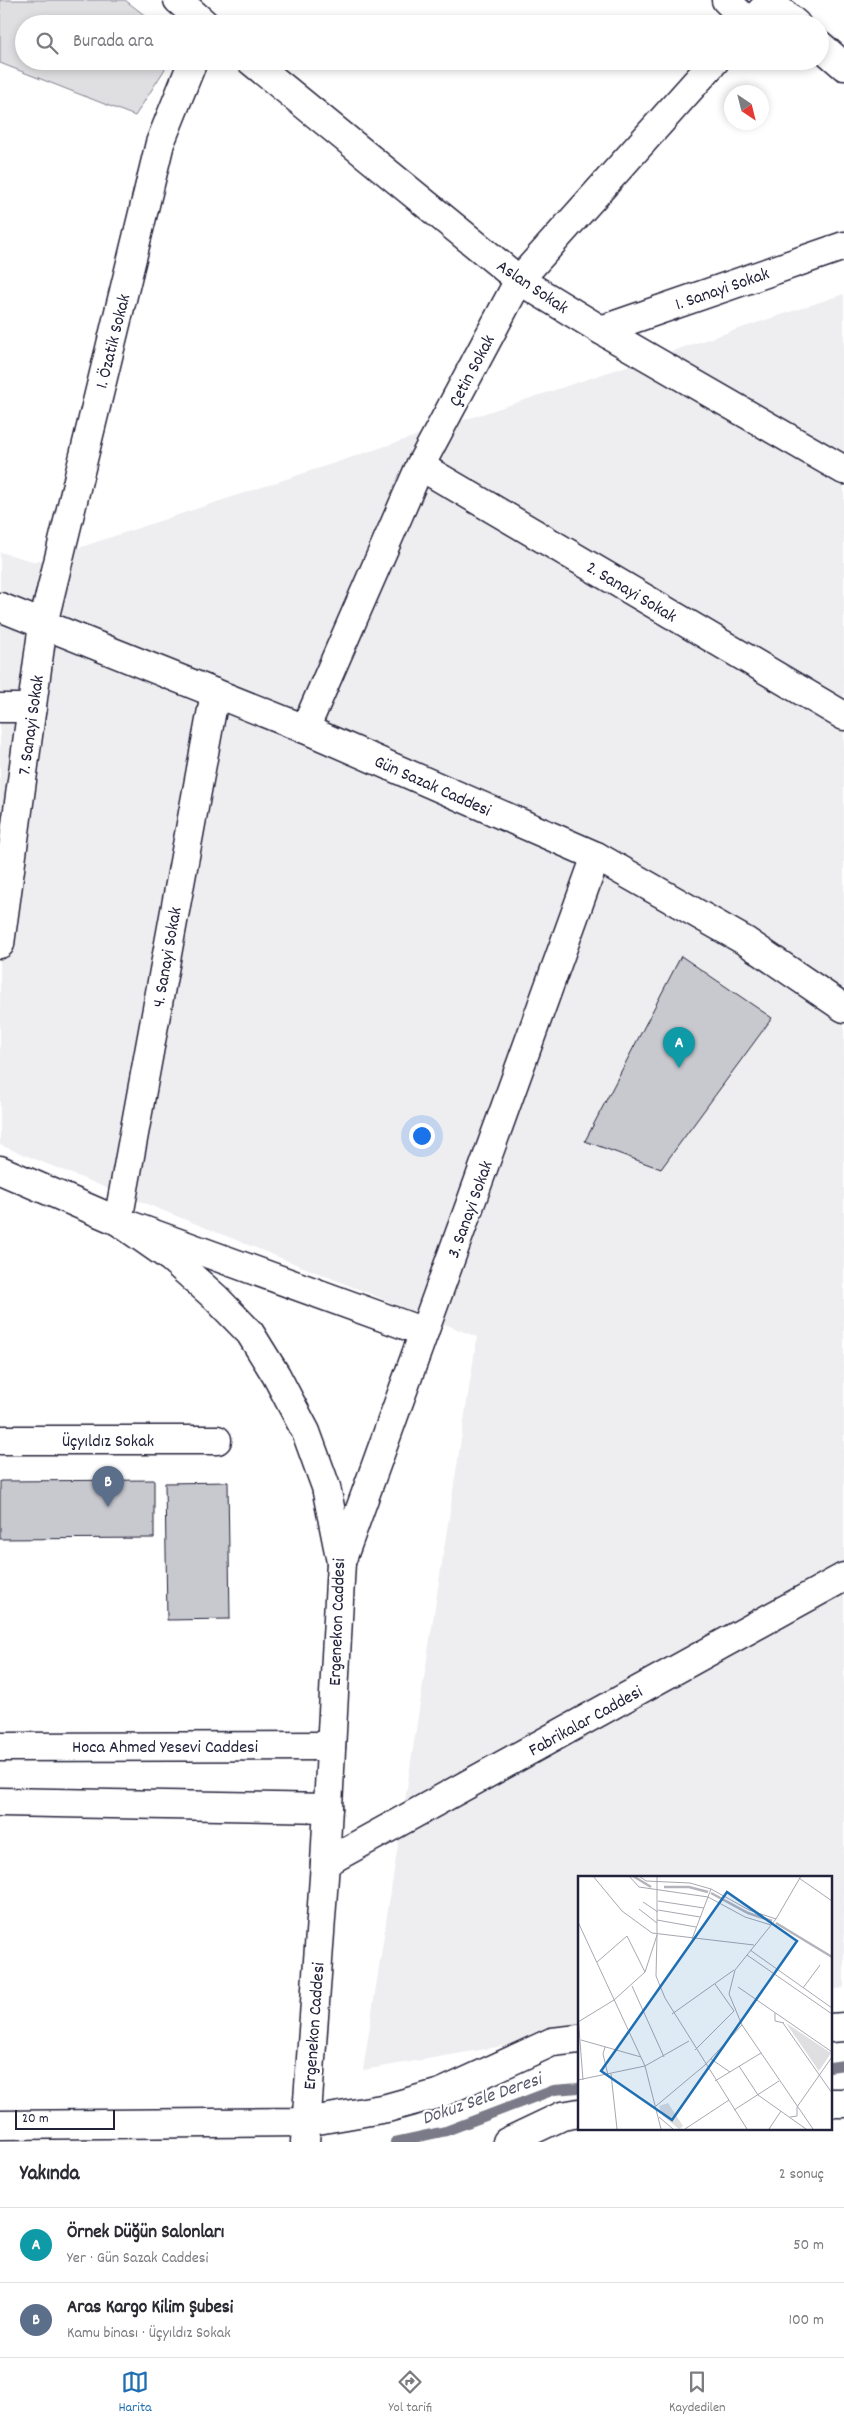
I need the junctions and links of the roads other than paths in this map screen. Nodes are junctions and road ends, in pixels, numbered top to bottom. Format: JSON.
{"nodes":[{"id":1,"x":178,"y":0,"type":"edge"},
{"id":2,"x":726,"y":0,"type":"edge"},
{"id":3,"x":771,"y":1,"type":"edge"},
{"id":4,"x":195,"y":15,"type":"edge"},
{"id":5,"x":741,"y":15,"type":"edge"},
{"id":6,"x":757,"y":15,"type":"edge"},
{"id":7,"x":786,"y":15,"type":"edge"},
{"id":8,"x":829,"y":53,"type":"edge"},
{"id":9,"x":844,"y":66,"type":"edge"},
{"id":10,"x":189,"y":70,"type":"edge"},
{"id":11,"x":261,"y":70,"type":"edge"},
{"id":12,"x":707,"y":70,"type":"edge"},
{"id":13,"x":844,"y":246,"type":"edge"},
{"id":14,"x":519,"y":280,"type":"junction"},
{"id":15,"x":601,"y":330,"type":"junction"},
{"id":16,"x":420,"y":466,"type":"junction"},
{"id":17,"x":844,"y":470,"type":"edge"},
{"id":18,"x":0,"y":607,"type":"edge"},
{"id":19,"x":44,"y":624,"type":"junction"},
{"id":20,"x":215,"y":693,"type":"junction"},
{"id":21,"x":0,"y":708,"type":"edge"},
{"id":22,"x":32,"y":708,"type":"junction"},
{"id":23,"x":844,"y":716,"type":"edge"},
{"id":24,"x":305,"y":729,"type":"junction"},
{"id":25,"x":596,"y":856,"type":"junction"},
{"id":26,"x":0,"y":944,"type":"edge"},
{"id":27,"x":844,"y":1008,"type":"edge"},
{"id":28,"x":0,"y":1170,"type":"edge"},
{"id":29,"x":118,"y":1221,"type":"junction"},
{"id":30,"x":424,"y":1332,"type":"junction"},
{"id":31,"x":0,"y":1440,"type":"edge"},
{"id":32,"x":217,"y":1440,"type":"dead end"},
{"id":33,"x":342,"y":1562,"type":"junction"},
{"id":34,"x":844,"y":1577,"type":"edge"},
{"id":35,"x":331,"y":1746,"type":"junction"},
{"id":36,"x":0,"y":1747,"type":"edge"},
{"id":37,"x":0,"y":1802,"type":"edge"},
{"id":38,"x":328,"y":1808,"type":"junction"},
{"id":39,"x":325,"y":1863,"type":"junction"},
{"id":40,"x":578,"y":2039,"type":"edge"},
{"id":41,"x":578,"y":2113,"type":"edge"},
{"id":42,"x":0,"y":2125,"type":"edge"},
{"id":43,"x":305,"y":2132,"type":"edge"},
{"id":44,"x":507,"y":2142,"type":"edge"}],
"edges":[{"from":1,"to":4,"type":"street"},
{"from":2,"to":5,"type":"street"},
{"from":3,"to":6,"type":"street"},
{"from":3,"to":7,"type":"street"},
{"from":8,"to":9,"type":"street"},
{"from":10,"to":19,"type":"street","name":"1. Özatik Sokak"},
{"from":11,"to":14,"type":"street","name":"Aslan Sokak"},
{"from":12,"to":14,"type":"street","name":"Çetin Sokak"},
{"from":13,"to":15,"type":"street","name":"1. Sanayi Sokak"},
{"from":14,"to":15,"type":"street","name":"Aslan Sokak"},
{"from":14,"to":16,"type":"street","name":"Çetin Sokak"},
{"from":15,"to":17,"type":"street","name":"Aslan Sokak"},
{"from":16,"to":23,"type":"street","name":"2. Sanayi Sokak"},
{"from":16,"to":24,"type":"street","name":"Çetin Sokak"},
{"from":18,"to":19,"type":"street","name":"Gün Sazak Caddesi"},
{"from":19,"to":20,"type":"street","name":"Gün Sazak Caddesi"},
{"from":19,"to":22,"type":"street","name":"7. Sanayi Sokak"},
{"from":20,"to":24,"type":"street","name":"Gün Sazak Caddesi"},
{"from":20,"to":29,"type":"street","name":"4. Sanayi Sokak"},
{"from":21,"to":22,"type":"street"},
{"from":22,"to":26,"type":"street","name":"7. Sanayi Sokak"},
{"from":24,"to":25,"type":"street","name":"Gün Sazak Caddesi"},
{"from":25,"to":27,"type":"street","name":"Gün Sazak Caddesi"},
{"from":25,"to":30,"type":"street","name":"3. Sanayi Sokak"},
{"from":28,"to":29,"type":"street","name":"Ergenekon Caddesi"},
{"from":29,"to":30,"type":"street"},
{"from":29,"to":33,"type":"street","name":"Ergenekon Caddesi"},
{"from":30,"to":33,"type":"street","name":"3. Sanayi Sokak"},
{"from":31,"to":32,"type":"street","name":"Üçyıldız Sokak"},
{"from":33,"to":35,"type":"street","name":"Ergenekon Caddesi"},
{"from":34,"to":39,"type":"street","name":"Fabrikalar Caddesi"},
{"from":35,"to":36,"type":"street","name":"Hoca Ahmed Yesevi Caddesi"},
{"from":35,"to":38,"type":"street","name":"Ergenekon Caddesi"},
{"from":37,"to":38,"type":"street"},
{"from":38,"to":39,"type":"street","name":"Ergenekon Caddesi"},
{"from":39,"to":43,"type":"street","name":"Ergenekon Caddesi"},
{"from":40,"to":43,"type":"street"},
{"from":41,"to":44,"type":"street"},
{"from":42,"to":43,"type":"street"}]}
